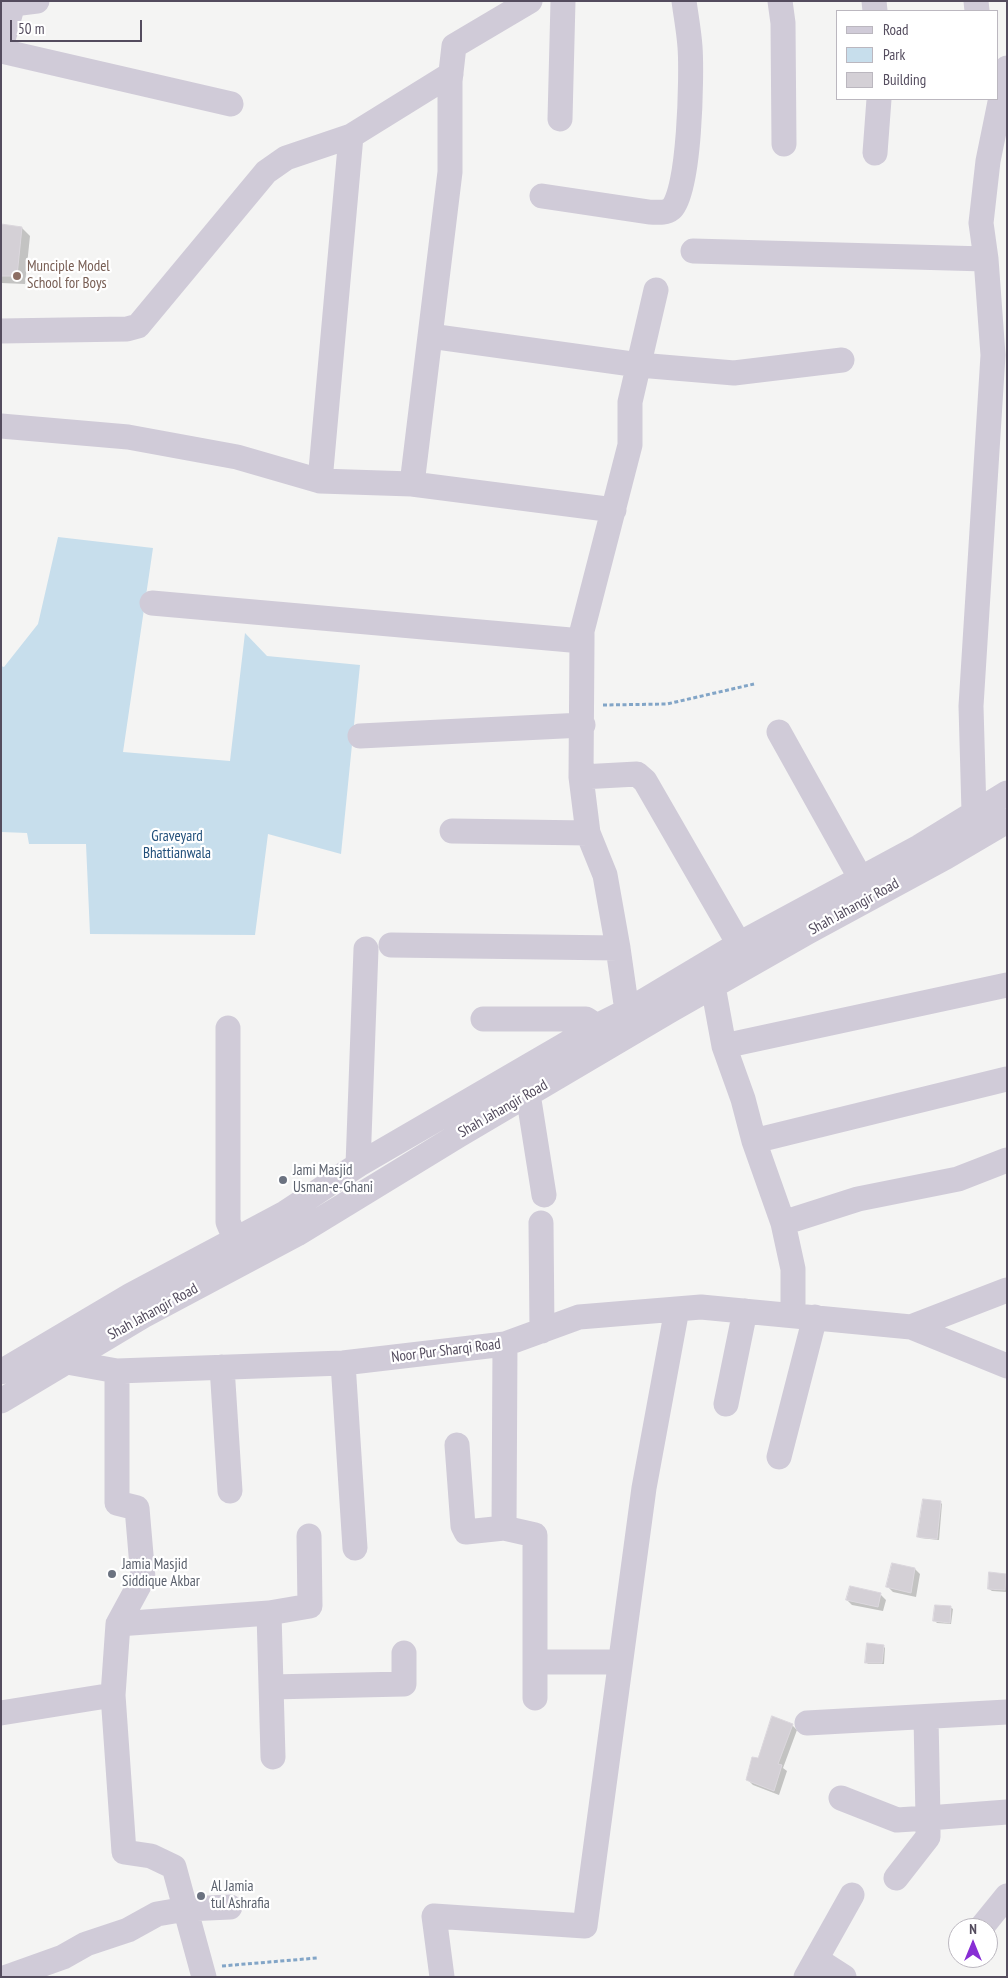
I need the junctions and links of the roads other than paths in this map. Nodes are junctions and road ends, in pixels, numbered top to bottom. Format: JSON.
{"nodes":[{"id":1,"x":530,"y":1,"type":"edge"},
{"id":2,"x":563,"y":1,"type":"edge"},
{"id":3,"x":684,"y":1,"type":"edge"},
{"id":4,"x":780,"y":1,"type":"edge"},
{"id":5,"x":18,"y":2,"type":"edge"},
{"id":6,"x":1,"y":49,"type":"edge"},
{"id":7,"x":1007,"y":68,"type":"edge"},
{"id":8,"x":450,"y":74,"type":"junction"},
{"id":9,"x":879,"y":100,"type":"edge"},
{"id":10,"x":231,"y":104,"type":"dead end"},
{"id":11,"x":560,"y":118,"type":"dead end"},
{"id":12,"x":351,"y":136,"type":"junction"},
{"id":13,"x":784,"y":144,"type":"dead end"},
{"id":14,"x":875,"y":153,"type":"dead end"},
{"id":15,"x":542,"y":196,"type":"dead end"},
{"id":16,"x":693,"y":251,"type":"dead end"},
{"id":17,"x":986,"y":259,"type":"junction"},
{"id":18,"x":656,"y":290,"type":"dead end"},
{"id":19,"x":1,"y":331,"type":"edge"},
{"id":20,"x":430,"y":336,"type":"junction"},
{"id":21,"x":842,"y":360,"type":"dead end"},
{"id":22,"x":639,"y":365,"type":"junction"},
{"id":23,"x":1,"y":426,"type":"edge"},
{"id":24,"x":320,"y":481,"type":"junction"},
{"id":25,"x":412,"y":484,"type":"junction"},
{"id":26,"x":614,"y":510,"type":"junction"},
{"id":27,"x":152,"y":603,"type":"dead end"},
{"id":28,"x":582,"y":641,"type":"junction"},
{"id":29,"x":582,"y":716,"type":"junction"},
{"id":30,"x":778,"y":732,"type":"dead end"},
{"id":31,"x":360,"y":736,"type":"dead end"},
{"id":32,"x":581,"y":777,"type":"junction"},
{"id":33,"x":1007,"y":793,"type":"edge"},
{"id":34,"x":974,"y":812,"type":"junction"},
{"id":35,"x":1007,"y":821,"type":"edge"},
{"id":36,"x":452,"y":831,"type":"dead end"},
{"id":37,"x":588,"y":833,"type":"junction"},
{"id":38,"x":861,"y":878,"type":"junction"},
{"id":39,"x":739,"y":944,"type":"junction"},
{"id":40,"x":391,"y":945,"type":"dead end"},
{"id":41,"x":366,"y":948,"type":"dead end"},
{"id":42,"x":618,"y":948,"type":"junction"},
{"id":43,"x":1007,"y":985,"type":"edge"},
{"id":44,"x":712,"y":986,"type":"junction"},
{"id":45,"x":627,"y":1011,"type":"junction"},
{"id":46,"x":483,"y":1019,"type":"dead end"},
{"id":47,"x":597,"y":1026,"type":"junction"},
{"id":48,"x":228,"y":1028,"type":"dead end"},
{"id":49,"x":724,"y":1046,"type":"junction"},
{"id":50,"x":1007,"y":1079,"type":"edge"},
{"id":51,"x":528,"y":1094,"type":"junction"},
{"id":52,"x":754,"y":1141,"type":"junction"},
{"id":53,"x":1007,"y":1160,"type":"edge"},
{"id":54,"x":358,"y":1165,"type":"junction"},
{"id":55,"x":544,"y":1195,"type":"dead end"},
{"id":56,"x":783,"y":1222,"type":"junction"},
{"id":57,"x":541,"y":1223,"type":"dead end"},
{"id":58,"x":235,"y":1239,"type":"junction"},
{"id":59,"x":1007,"y":1290,"type":"edge"},
{"id":60,"x":677,"y":1309,"type":"junction"},
{"id":61,"x":744,"y":1311,"type":"junction"},
{"id":62,"x":804,"y":1316,"type":"junction"},
{"id":63,"x":912,"y":1326,"type":"junction"},
{"id":64,"x":542,"y":1331,"type":"junction"},
{"id":65,"x":51,"y":1342,"type":"junction"},
{"id":66,"x":505,"y":1344,"type":"junction"},
{"id":67,"x":66,"y":1362,"type":"junction"},
{"id":68,"x":343,"y":1363,"type":"junction"},
{"id":69,"x":1007,"y":1366,"type":"edge"},
{"id":70,"x":222,"y":1367,"type":"junction"},
{"id":71,"x":117,"y":1371,"type":"junction"},
{"id":72,"x":1,"y":1372,"type":"edge"},
{"id":73,"x":1,"y":1401,"type":"edge"},
{"id":74,"x":726,"y":1404,"type":"dead end"},
{"id":75,"x":457,"y":1445,"type":"dead end"},
{"id":76,"x":778,"y":1457,"type":"dead end"},
{"id":77,"x":230,"y":1491,"type":"dead end"},
{"id":78,"x":504,"y":1528,"type":"junction"},
{"id":79,"x":309,"y":1536,"type":"dead end"},
{"id":80,"x":354,"y":1548,"type":"dead end"},
{"id":81,"x":269,"y":1613,"type":"junction"},
{"id":82,"x":118,"y":1624,"type":"junction"},
{"id":83,"x":404,"y":1653,"type":"dead end"},
{"id":84,"x":536,"y":1662,"type":"junction"},
{"id":85,"x":620,"y":1662,"type":"junction"},
{"id":86,"x":271,"y":1687,"type":"junction"},
{"id":87,"x":113,"y":1695,"type":"junction"},
{"id":88,"x":535,"y":1698,"type":"dead end"},
{"id":89,"x":1007,"y":1712,"type":"edge"},
{"id":90,"x":1,"y":1713,"type":"edge"},
{"id":91,"x":926,"y":1717,"type":"junction"},
{"id":92,"x":807,"y":1723,"type":"dead end"},
{"id":93,"x":273,"y":1757,"type":"dead end"},
{"id":94,"x":841,"y":1798,"type":"dead end"},
{"id":95,"x":1007,"y":1812,"type":"edge"},
{"id":96,"x":928,"y":1818,"type":"junction"},
{"id":97,"x":896,"y":1878,"type":"dead end"},
{"id":98,"x":852,"y":1895,"type":"dead end"},
{"id":99,"x":1007,"y":1896,"type":"edge"},
{"id":100,"x":230,"y":1907,"type":"dead end"},
{"id":101,"x":186,"y":1909,"type":"junction"},
{"id":102,"x":989,"y":1918,"type":"edge"},
{"id":103,"x":811,"y":1968,"type":"edge"},
{"id":104,"x":203,"y":1972,"type":"edge"},
{"id":105,"x":7,"y":1977,"type":"edge"},
{"id":106,"x":442,"y":1977,"type":"edge"},
{"id":107,"x":844,"y":1977,"type":"edge"}],
"edges":[{"from":1,"to":8,"type":"street"},
{"from":2,"to":11,"type":"street"},
{"from":3,"to":15,"type":"street"},
{"from":4,"to":13,"type":"street"},
{"from":5,"to":6,"type":"street"},
{"from":6,"to":10,"type":"street"},
{"from":7,"to":17,"type":"street"},
{"from":8,"to":12,"type":"street"},
{"from":8,"to":20,"type":"street"},
{"from":9,"to":14,"type":"street"},
{"from":12,"to":19,"type":"street"},
{"from":12,"to":24,"type":"street"},
{"from":16,"to":17,"type":"street"},
{"from":17,"to":34,"type":"street"},
{"from":18,"to":22,"type":"street"},
{"from":20,"to":22,"type":"street"},
{"from":20,"to":25,"type":"street"},
{"from":21,"to":22,"type":"street"},
{"from":22,"to":26,"type":"street"},
{"from":23,"to":24,"type":"street"},
{"from":24,"to":25,"type":"street"},
{"from":25,"to":26,"type":"street"},
{"from":26,"to":28,"type":"street"},
{"from":27,"to":28,"type":"street"},
{"from":28,"to":29,"type":"street"},
{"from":29,"to":31,"type":"street"},
{"from":29,"to":32,"type":"street"},
{"from":30,"to":38,"type":"street"},
{"from":32,"to":37,"type":"street"},
{"from":32,"to":39,"type":"street"},
{"from":33,"to":34,"type":"street","name":"Shah Jahangir Road"},
{"from":34,"to":38,"type":"street","name":"Shah Jahangir Road"},
{"from":35,"to":44,"type":"street","name":"Shah Jahangir Road"},
{"from":36,"to":37,"type":"street"},
{"from":37,"to":42,"type":"street"},
{"from":38,"to":39,"type":"street","name":"Shah Jahangir Road"},
{"from":39,"to":45,"type":"street","name":"Shah Jahangir Road"},
{"from":40,"to":42,"type":"street"},
{"from":41,"to":54,"type":"street"},
{"from":42,"to":45,"type":"street"},
{"from":43,"to":49,"type":"street"},
{"from":44,"to":49,"type":"street"},
{"from":44,"to":51,"type":"street","name":"Shah Jahangir Road"},
{"from":45,"to":47,"type":"street","name":"Shah Jahangir Road"},
{"from":46,"to":47,"type":"street"},
{"from":47,"to":54,"type":"street","name":"Shah Jahangir Road"},
{"from":48,"to":58,"type":"street"},
{"from":49,"to":52,"type":"street"},
{"from":50,"to":52,"type":"street"},
{"from":51,"to":55,"type":"street"},
{"from":51,"to":67,"type":"street","name":"Shah Jahangir Road"},
{"from":52,"to":56,"type":"street"},
{"from":53,"to":56,"type":"street"},
{"from":54,"to":58,"type":"street","name":"Shah Jahangir Road"},
{"from":56,"to":62,"type":"street"},
{"from":57,"to":64,"type":"street"},
{"from":58,"to":65,"type":"street","name":"Shah Jahangir Road"},
{"from":59,"to":63,"type":"street"},
{"from":60,"to":61,"type":"street","name":"Noor Pur Sharqi Road"},
{"from":60,"to":64,"type":"street","name":"Noor Pur Sharqi Road"},
{"from":60,"to":85,"type":"street"},
{"from":61,"to":62,"type":"street","name":"Noor Pur Sharqi Road"},
{"from":61,"to":74,"type":"street"},
{"from":62,"to":63,"type":"street","name":"Noor Pur Sharqi Road"},
{"from":62,"to":76,"type":"street"},
{"from":63,"to":69,"type":"street"},
{"from":64,"to":66,"type":"street","name":"Noor Pur Sharqi Road"},
{"from":65,"to":67,"type":"street"},
{"from":65,"to":72,"type":"street","name":"Shah Jahangir Road"},
{"from":66,"to":68,"type":"street","name":"Noor Pur Sharqi Road"},
{"from":66,"to":78,"type":"street"},
{"from":67,"to":71,"type":"street","name":"Noor Pur Sharqi Road"},
{"from":67,"to":73,"type":"street","name":"Shah Jahangir Road"},
{"from":68,"to":70,"type":"street","name":"Noor Pur Sharqi Road"},
{"from":68,"to":80,"type":"street"},
{"from":70,"to":71,"type":"street","name":"Noor Pur Sharqi Road"},
{"from":70,"to":77,"type":"street"},
{"from":71,"to":82,"type":"street"},
{"from":75,"to":78,"type":"street"},
{"from":78,"to":84,"type":"street"},
{"from":79,"to":81,"type":"street"},
{"from":81,"to":82,"type":"street"},
{"from":81,"to":86,"type":"street"},
{"from":82,"to":87,"type":"street"},
{"from":83,"to":86,"type":"street"},
{"from":84,"to":85,"type":"street"},
{"from":84,"to":88,"type":"street"},
{"from":85,"to":106,"type":"street"},
{"from":86,"to":93,"type":"street"},
{"from":87,"to":90,"type":"street"},
{"from":87,"to":101,"type":"street"},
{"from":89,"to":91,"type":"street"},
{"from":91,"to":92,"type":"street"},
{"from":91,"to":96,"type":"street"},
{"from":94,"to":96,"type":"street"},
{"from":95,"to":96,"type":"street"},
{"from":96,"to":97,"type":"street"},
{"from":98,"to":103,"type":"street"},
{"from":99,"to":102,"type":"street"},
{"from":100,"to":101,"type":"street"},
{"from":101,"to":104,"type":"street"},
{"from":101,"to":105,"type":"street"},
{"from":103,"to":107,"type":"street"}]}
